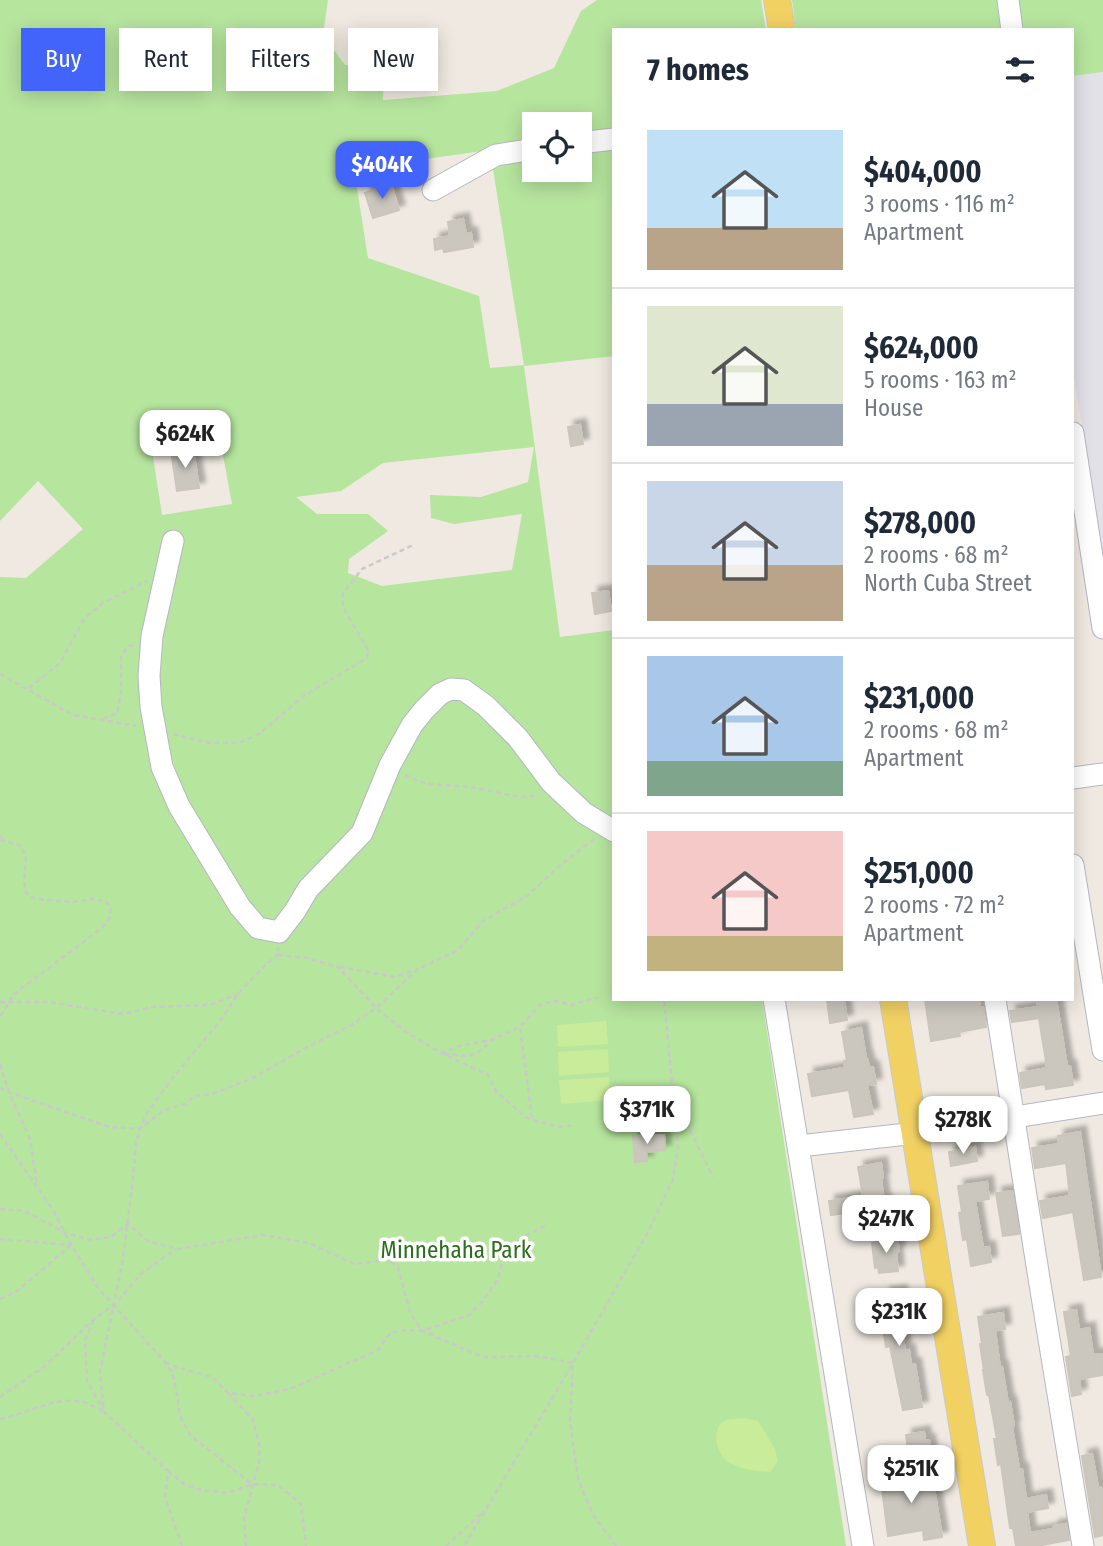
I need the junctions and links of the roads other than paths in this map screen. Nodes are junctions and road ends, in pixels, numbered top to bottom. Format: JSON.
{"nodes":[{"id":1,"x":777,"y":0,"type":"edge"},
{"id":2,"x":1008,"y":0,"type":"edge"},
{"id":3,"x":782,"y":28,"type":"edge"},
{"id":4,"x":1012,"y":28,"type":"edge"},
{"id":5,"x":612,"y":139,"type":"edge"},
{"id":6,"x":592,"y":142,"type":"edge"},
{"id":7,"x":522,"y":151,"type":"edge"},
{"id":8,"x":433,"y":190,"type":"dead end"},
{"id":9,"x":1074,"y":440,"type":"edge"},
{"id":10,"x":173,"y":541,"type":"dead end"},
{"id":11,"x":1103,"y":628,"type":"edge"},
{"id":12,"x":1103,"y":774,"type":"edge"},
{"id":13,"x":1074,"y":778,"type":"edge"},
{"id":14,"x":611,"y":830,"type":"edge"},
{"id":15,"x":1074,"y":871,"type":"edge"},
{"id":16,"x":774,"y":1001,"type":"edge"},
{"id":17,"x":893,"y":1001,"type":"edge"},
{"id":18,"x":995,"y":1001,"type":"edge"},
{"id":19,"x":1103,"y":1050,"type":"edge"},
{"id":20,"x":1103,"y":1103,"type":"edge"},
{"id":21,"x":1014,"y":1117,"type":"junction"},
{"id":22,"x":916,"y":1133,"type":"junction"},
{"id":23,"x":799,"y":1146,"type":"junction"},
{"id":24,"x":863,"y":1546,"type":"edge"},
{"id":25,"x":982,"y":1546,"type":"edge"},
{"id":26,"x":1083,"y":1546,"type":"edge"}],
"edges":[{"from":1,"to":3,"type":"main road"},
{"from":2,"to":4,"type":"street"},
{"from":5,"to":6,"type":"street"},
{"from":7,"to":8,"type":"street"},
{"from":9,"to":11,"type":"street"},
{"from":10,"to":14,"type":"street"},
{"from":12,"to":13,"type":"street"},
{"from":15,"to":19,"type":"street"},
{"from":16,"to":23,"type":"street"},
{"from":17,"to":22,"type":"main road"},
{"from":18,"to":21,"type":"street"},
{"from":20,"to":21,"type":"street"},
{"from":21,"to":22,"type":"street"},
{"from":21,"to":26,"type":"street"},
{"from":22,"to":23,"type":"street"},
{"from":22,"to":25,"type":"main road"},
{"from":23,"to":24,"type":"street"}]}
